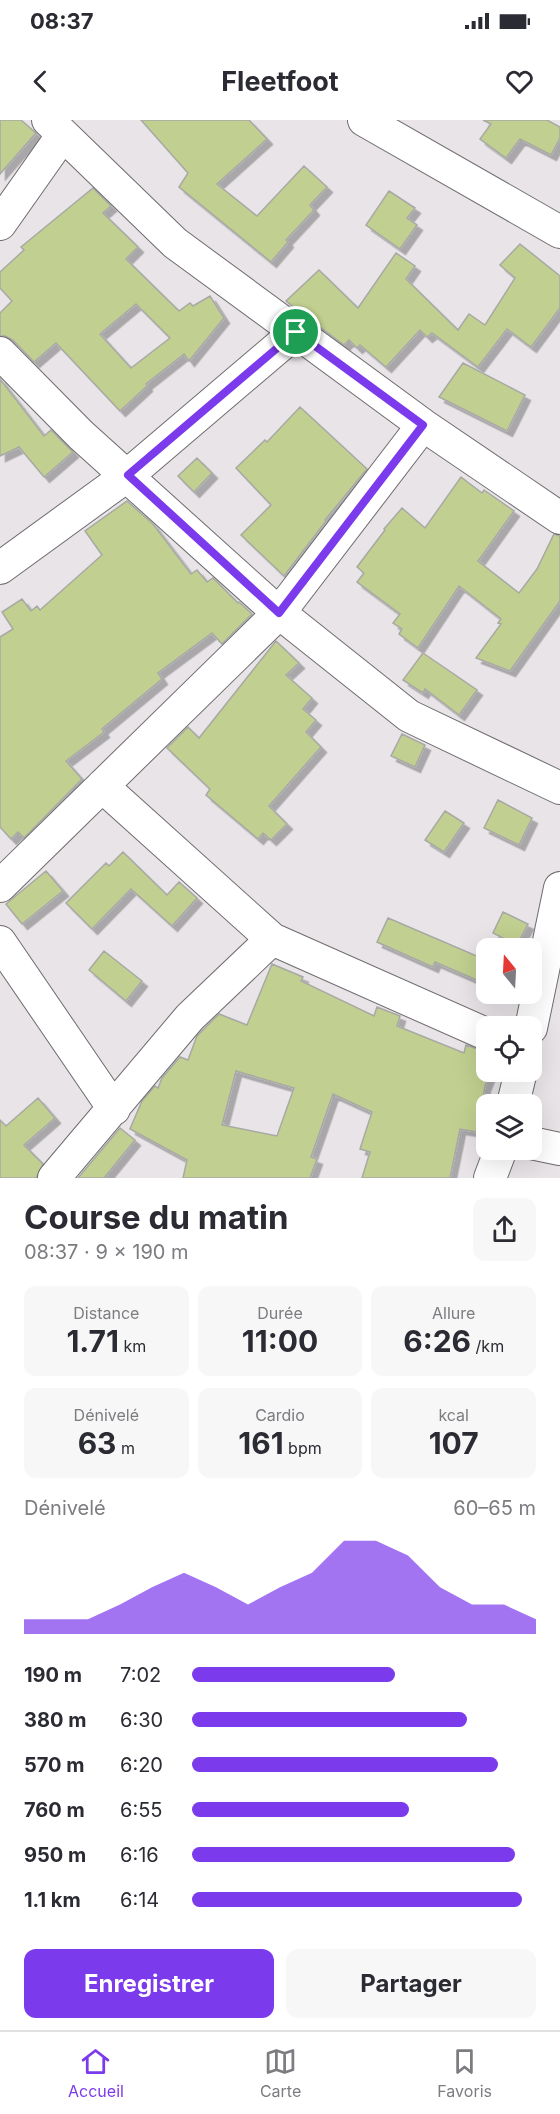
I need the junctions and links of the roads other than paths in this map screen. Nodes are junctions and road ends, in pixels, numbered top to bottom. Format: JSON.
{"nodes":[{"id":1,"x":364,"y":120,"type":"edge"},
{"id":2,"x":55,"y":128,"type":"edge"},
{"id":3,"x":0,"y":224,"type":"edge"},
{"id":4,"x":560,"y":232,"type":"edge"},
{"id":5,"x":296,"y":332,"type":"junction"},
{"id":6,"x":0,"y":353,"type":"edge"},
{"id":7,"x":423,"y":425,"type":"junction"},
{"id":8,"x":128,"y":475,"type":"junction"},
{"id":9,"x":560,"y":518,"type":"edge"},
{"id":10,"x":0,"y":568,"type":"edge"},
{"id":11,"x":279,"y":613,"type":"junction"},
{"id":12,"x":102,"y":786,"type":"junction"},
{"id":13,"x":560,"y":788,"type":"edge"},
{"id":14,"x":0,"y":886,"type":"edge"},
{"id":15,"x":560,"y":888,"type":"edge"},
{"id":16,"x":272,"y":939,"type":"junction"},
{"id":17,"x":0,"y":942,"type":"edge"},
{"id":18,"x":533,"y":1016,"type":"edge"},
{"id":19,"x":476,"y":1030,"type":"edge"},
{"id":20,"x":114,"y":1109,"type":"junction"},
{"id":21,"x":542,"y":1145,"type":"edge"},
{"id":22,"x":560,"y":1149,"type":"edge"},
{"id":23,"x":497,"y":1160,"type":"edge"},
{"id":24,"x":54,"y":1178,"type":"edge"},
{"id":25,"x":490,"y":1178,"type":"edge"}],
"edges":[{"from":1,"to":4,"type":"street"},
{"from":2,"to":3,"type":"street"},
{"from":2,"to":5,"type":"street"},
{"from":5,"to":7,"type":"street"},
{"from":5,"to":8,"type":"street"},
{"from":6,"to":8,"type":"street"},
{"from":7,"to":9,"type":"street"},
{"from":7,"to":11,"type":"street"},
{"from":8,"to":10,"type":"street"},
{"from":8,"to":11,"type":"street"},
{"from":11,"to":12,"type":"street"},
{"from":11,"to":13,"type":"street"},
{"from":12,"to":14,"type":"street"},
{"from":12,"to":16,"type":"street"},
{"from":15,"to":18,"type":"street"},
{"from":16,"to":19,"type":"street"},
{"from":16,"to":20,"type":"street"},
{"from":17,"to":20,"type":"street"},
{"from":20,"to":24,"type":"street"},
{"from":21,"to":22,"type":"street"},
{"from":23,"to":25,"type":"street"}]}
